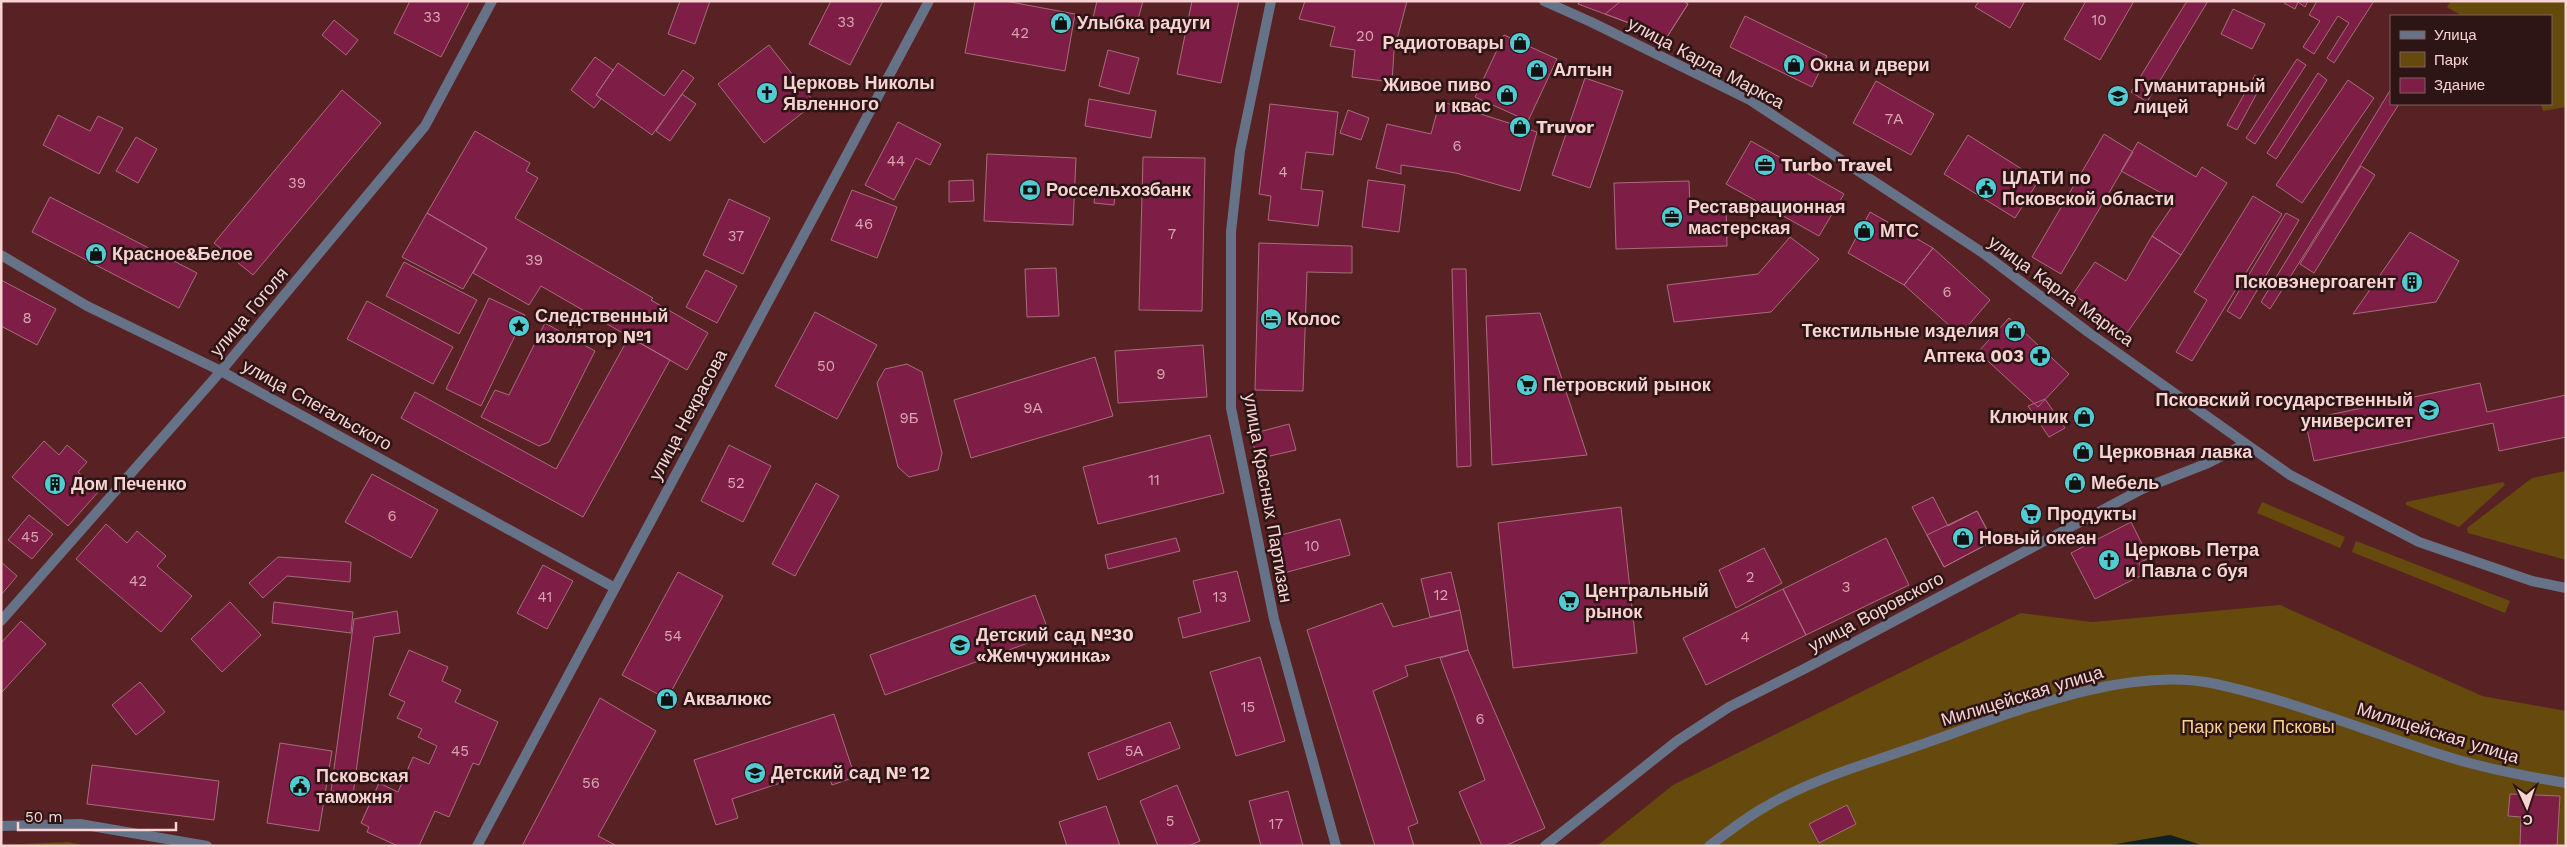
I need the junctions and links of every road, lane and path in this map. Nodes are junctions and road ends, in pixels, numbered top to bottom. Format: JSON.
{"nodes":[{"id":1,"x":492,"y":1,"type":"edge"},
{"id":2,"x":929,"y":1,"type":"edge"},
{"id":3,"x":1271,"y":1,"type":"edge"},
{"id":4,"x":1544,"y":1,"type":"edge"},
{"id":5,"x":1,"y":254,"type":"edge"},
{"id":6,"x":221,"y":371,"type":"junction"},
{"id":7,"x":2245,"y":444,"type":"junction"},
{"id":8,"x":614,"y":588,"type":"junction"},
{"id":9,"x":2566,"y":588,"type":"edge"},
{"id":10,"x":1,"y":621,"type":"edge"},
{"id":11,"x":2566,"y":783,"type":"edge"},
{"id":12,"x":1,"y":826,"type":"edge"},
{"id":13,"x":207,"y":846,"type":"edge"},
{"id":14,"x":477,"y":846,"type":"edge"},
{"id":15,"x":1336,"y":846,"type":"edge"},
{"id":16,"x":1546,"y":846,"type":"edge"},
{"id":17,"x":1709,"y":846,"type":"edge"}],
"edges":[{"from":1,"to":6,"type":"street","name":"улица Гоголя"},
{"from":2,"to":8,"type":"street","name":"улица Некрасова"},
{"from":3,"to":15,"type":"street","name":"улица Красных Партизан"},
{"from":4,"to":7,"type":"street","name":"улица Карла Маркса"},
{"from":5,"to":6,"type":"street","name":"улица Спегальского"},
{"from":6,"to":8,"type":"street","name":"улица Спегальского"},
{"from":6,"to":10,"type":"street","name":"улица Гоголя"},
{"from":7,"to":9,"type":"street","name":"улица Карла Маркса"},
{"from":7,"to":16,"type":"street","name":"улица Воровского"},
{"from":8,"to":14,"type":"street","name":"улица Некрасова"},
{"from":11,"to":17,"type":"street","name":"Милицейская улица"},
{"from":12,"to":13,"type":"street"}]}
